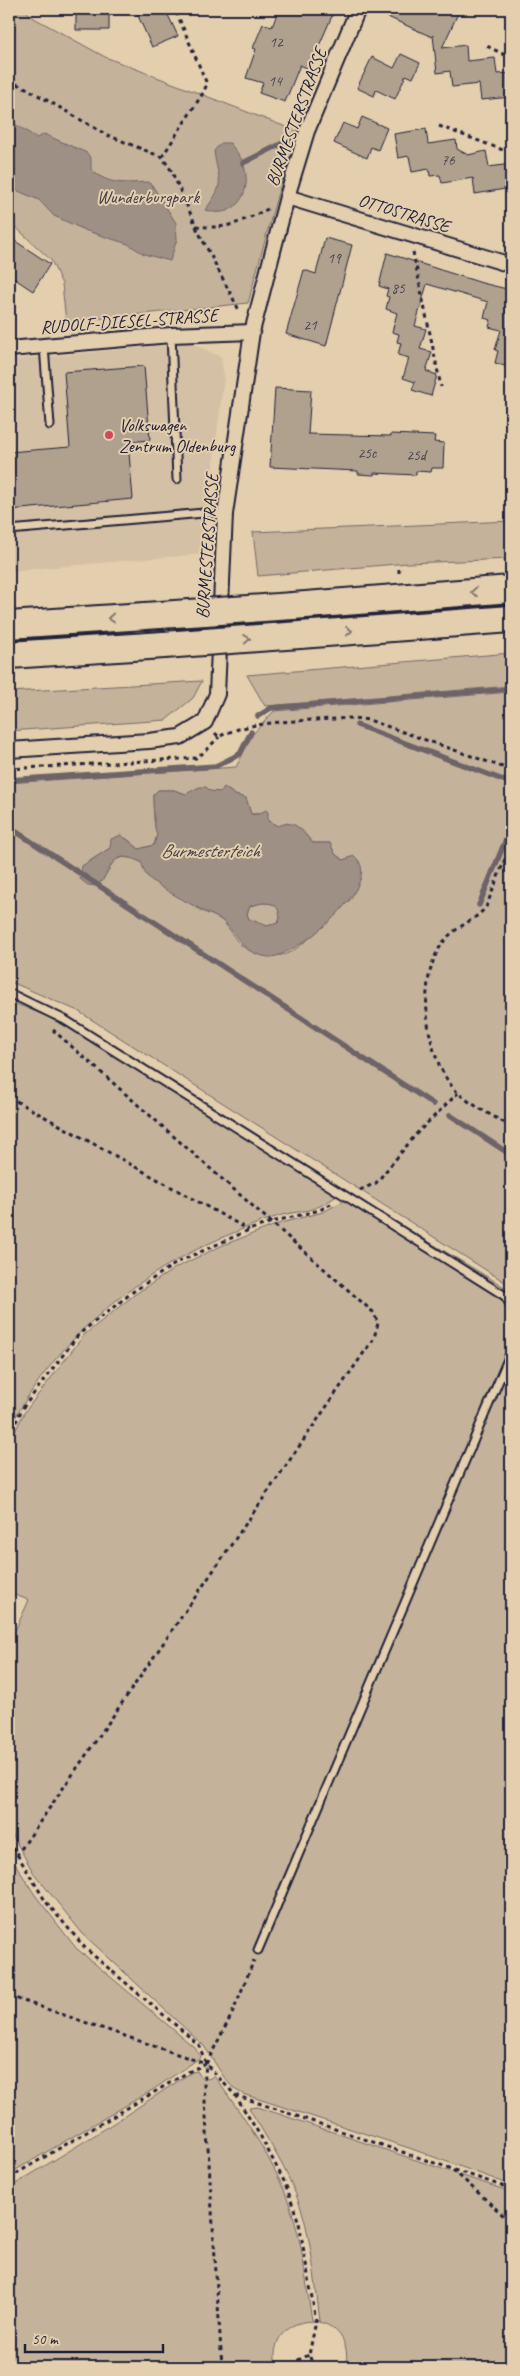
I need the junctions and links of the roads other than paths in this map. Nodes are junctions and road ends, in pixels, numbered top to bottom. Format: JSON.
{"nodes":[{"id":1,"x":358,"y":9,"type":"edge"},
{"id":2,"x":286,"y":197,"type":"junction"},
{"id":3,"x":511,"y":265,"type":"edge"},
{"id":4,"x":252,"y":332,"type":"junction"},
{"id":5,"x":171,"y":335,"type":"junction"},
{"id":6,"x":44,"y":345,"type":"junction"},
{"id":7,"x":9,"y":349,"type":"edge"},
{"id":8,"x":50,"y":425,"type":"dead end"},
{"id":9,"x":177,"y":479,"type":"dead end"},
{"id":10,"x":225,"y":514,"type":"junction"},
{"id":11,"x":9,"y":530,"type":"edge"},
{"id":12,"x":511,"y":589,"type":"edge"},
{"id":13,"x":511,"y":619,"type":"edge"},
{"id":14,"x":9,"y":625,"type":"edge"},
{"id":15,"x":67,"y":651,"type":"junction"},
{"id":16,"x":9,"y":655,"type":"edge"},
{"id":17,"x":9,"y":671,"type":"edge"},
{"id":18,"x":9,"y":750,"type":"edge"},
{"id":19,"x":9,"y":995,"type":"edge"},
{"id":20,"x":511,"y":1306,"type":"edge"},
{"id":21,"x":511,"y":1352,"type":"edge"},
{"id":22,"x":258,"y":1950,"type":"road end"}],
"edges":[{"from":1,"to":2,"type":"street","name":"BURMESTERSTRASSE"},
{"from":2,"to":3,"type":"street","name":"OTTOSTRASSE"},
{"from":2,"to":4,"type":"street","name":"BURMESTERSTRASSE"},
{"from":4,"to":5,"type":"street","name":"RUDOLF-DIESEL-STRASSE"},
{"from":4,"to":10,"type":"street","name":"BURMESTERSTRASSE"},
{"from":5,"to":6,"type":"street","name":"RUDOLF-DIESEL-STRASSE"},
{"from":5,"to":9,"type":"lane"},
{"from":6,"to":7,"type":"street","name":"RUDOLF-DIESEL-STRASSE"},
{"from":6,"to":8,"type":"lane"},
{"from":10,"to":11,"type":"lane"},
{"from":10,"to":18,"type":"street","name":"BURMESTERSTRASSE"},
{"from":12,"to":14,"type":"highway","one_way":true,"bridge":true},
{"from":15,"to":13,"type":"highway","one_way":true,"bridge":true},
{"from":15,"to":16,"type":"highway"},
{"from":15,"to":17,"type":"highway"},
{"from":19,"to":20,"type":"lane"},
{"from":21,"to":22,"type":"lane"}]}
